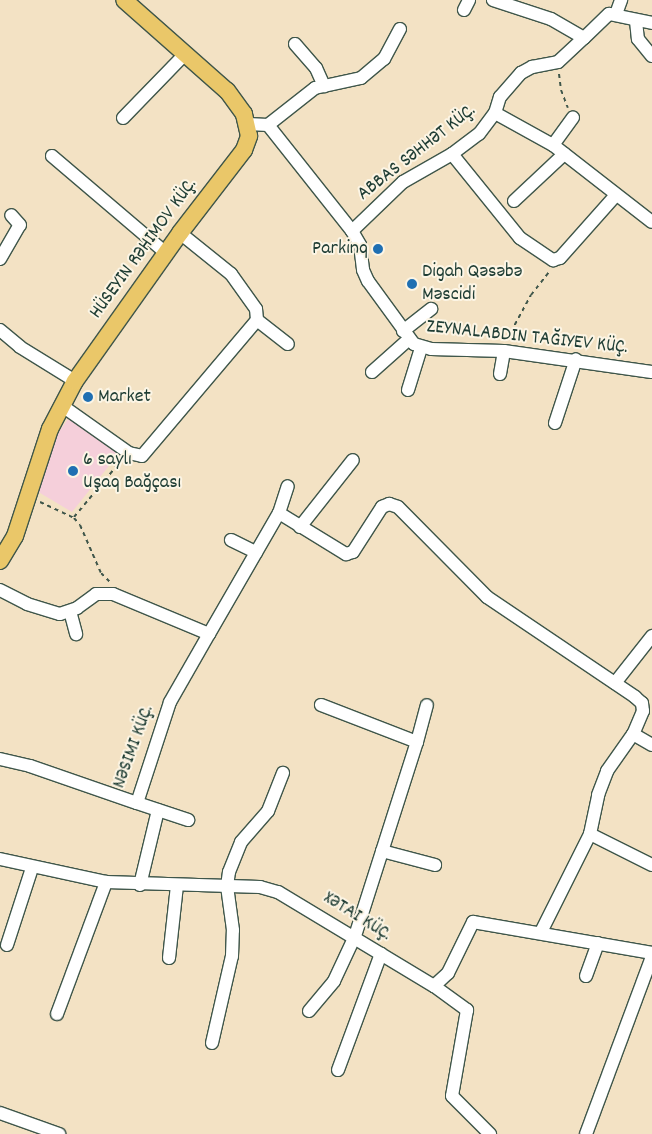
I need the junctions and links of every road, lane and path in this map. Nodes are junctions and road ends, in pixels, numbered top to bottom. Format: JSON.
{"nodes":[{"id":1,"x":493,"y":0,"type":"edge"},
{"id":2,"x":621,"y":0,"type":"edge"},
{"id":3,"x":132,"y":2,"type":"edge"},
{"id":4,"x":616,"y":14,"type":"junction"},
{"id":5,"x":636,"y":21,"type":"junction"},
{"id":6,"x":652,"y":23,"type":"edge"},
{"id":7,"x":400,"y":29,"type":"dead end"},
{"id":8,"x":584,"y":38,"type":"junction"},
{"id":9,"x":295,"y":44,"type":"dead end"},
{"id":10,"x":186,"y":54,"type":"junction"},
{"id":11,"x":652,"y":56,"type":"edge"},
{"id":12,"x":558,"y":62,"type":"junction"},
{"id":13,"x":324,"y":86,"type":"junction"},
{"id":14,"x":495,"y":113,"type":"junction"},
{"id":15,"x":573,"y":117,"type":"joint"},
{"id":16,"x":123,"y":118,"type":"dead end"},
{"id":17,"x":248,"y":124,"type":"junction"},
{"id":18,"x":268,"y":125,"type":"junction"},
{"id":19,"x":553,"y":145,"type":"junction"},
{"id":20,"x":452,"y":154,"type":"junction"},
{"id":21,"x":564,"y":154,"type":"junction"},
{"id":22,"x":52,"y":156,"type":"dead end"},
{"id":23,"x":615,"y":196,"type":"junction"},
{"id":24,"x":514,"y":202,"type":"dead end"},
{"id":25,"x":11,"y":215,"type":"dead end"},
{"id":26,"x":652,"y":222,"type":"edge"},
{"id":27,"x":352,"y":231,"type":"junction"},
{"id":28,"x":180,"y":233,"type":"junction"},
{"id":29,"x":166,"y":253,"type":"junction"},
{"id":30,"x":560,"y":258,"type":"junction"},
{"id":31,"x":0,"y":259,"type":"edge"},
{"id":32,"x":431,"y":309,"type":"dead end"},
{"id":33,"x":258,"y":320,"type":"junction"},
{"id":34,"x":0,"y":330,"type":"edge"},
{"id":35,"x":406,"y":335,"type":"junction"},
{"id":36,"x":288,"y":344,"type":"dead end"},
{"id":37,"x":421,"y":348,"type":"junction"},
{"id":38,"x":504,"y":350,"type":"junction"},
{"id":39,"x":576,"y":359,"type":"junction"},
{"id":40,"x":372,"y":372,"type":"dead end"},
{"id":41,"x":652,"y":372,"type":"edge"},
{"id":42,"x":500,"y":374,"type":"dead end"},
{"id":43,"x":75,"y":381,"type":"junction"},
{"id":44,"x":408,"y":390,"type":"dead end"},
{"id":45,"x":61,"y":405,"type":"junction"},
{"id":46,"x":555,"y":423,"type":"dead end"},
{"id":47,"x":129,"y":453,"type":"junction"},
{"id":48,"x":353,"y":460,"type":"dead end"},
{"id":49,"x":288,"y":486,"type":"dead end"},
{"id":50,"x":26,"y":499,"type":"junction"},
{"id":51,"x":279,"y":513,"type":"junction"},
{"id":52,"x":74,"y":518,"type":"junction"},
{"id":53,"x":300,"y":527,"type":"junction"},
{"id":54,"x":232,"y":540,"type":"dead end"},
{"id":55,"x":256,"y":552,"type":"junction"},
{"id":56,"x":0,"y":561,"type":"edge"},
{"id":57,"x":0,"y":590,"type":"edge"},
{"id":58,"x":113,"y":594,"type":"junction"},
{"id":59,"x":70,"y":611,"type":"junction"},
{"id":60,"x":76,"y":634,"type":"dead end"},
{"id":61,"x":210,"y":634,"type":"junction"},
{"id":62,"x":652,"y":636,"type":"edge"},
{"id":63,"x":615,"y":683,"type":"junction"},
{"id":64,"x":321,"y":705,"type":"dead end"},
{"id":65,"x":427,"y":705,"type":"dead end"},
{"id":66,"x":633,"y":734,"type":"junction"},
{"id":67,"x":417,"y":742,"type":"junction"},
{"id":68,"x":652,"y":745,"type":"edge"},
{"id":69,"x":0,"y":759,"type":"edge"},
{"id":70,"x":283,"y":773,"type":"dead end"},
{"id":71,"x":137,"y":803,"type":"junction"},
{"id":72,"x":158,"y":810,"type":"junction"},
{"id":73,"x":188,"y":820,"type":"dead end"},
{"id":74,"x":590,"y":834,"type":"junction"},
{"id":75,"x":382,"y":851,"type":"junction"},
{"id":76,"x":0,"y":859,"type":"edge"},
{"id":77,"x":435,"y":865,"type":"dead end"},
{"id":78,"x":652,"y":865,"type":"edge"},
{"id":79,"x":32,"y":868,"type":"junction"},
{"id":80,"x":106,"y":882,"type":"junction"},
{"id":81,"x":140,"y":884,"type":"junction"},
{"id":82,"x":177,"y":886,"type":"junction"},
{"id":83,"x":227,"y":886,"type":"junction"},
{"id":84,"x":541,"y":932,"type":"junction"},
{"id":85,"x":355,"y":936,"type":"junction"},
{"id":86,"x":598,"y":943,"type":"junction"},
{"id":87,"x":7,"y":945,"type":"dead end"},
{"id":88,"x":652,"y":953,"type":"edge"},
{"id":89,"x":381,"y":954,"type":"junction"},
{"id":90,"x":652,"y":957,"type":"edge"},
{"id":91,"x":169,"y":958,"type":"dead end"},
{"id":92,"x":586,"y":976,"type":"dead end"},
{"id":93,"x":434,"y":986,"type":"junction"},
{"id":94,"x":308,"y":1011,"type":"dead end"},
{"id":95,"x":58,"y":1014,"type":"dead end"},
{"id":96,"x":212,"y":1043,"type":"dead end"},
{"id":97,"x":338,"y":1070,"type":"dead end"},
{"id":98,"x":0,"y":1112,"type":"edge"},
{"id":99,"x":51,"y":1133,"type":"edge"},
{"id":100,"x":490,"y":1134,"type":"edge"},
{"id":101,"x":586,"y":1134,"type":"edge"}],
"edges":[{"from":1,"to":8,"type":"street"},
{"from":2,"to":4,"type":"street"},
{"from":3,"to":10,"type":"main road"},
{"from":4,"to":5,"type":"street"},
{"from":4,"to":8,"type":"street"},
{"from":5,"to":6,"type":"street"},
{"from":5,"to":11,"type":"street"},
{"from":7,"to":13,"type":"street"},
{"from":8,"to":12,"type":"street"},
{"from":9,"to":13,"type":"street"},
{"from":10,"to":16,"type":"street"},
{"from":10,"to":17,"type":"main road"},
{"from":12,"to":14,"type":"street"},
{"from":12,"to":15,"type":"path"},
{"from":13,"to":18,"type":"street"},
{"from":14,"to":19,"type":"street","name":"ABBAS SƏHHƏT KÜÇ."},
{"from":14,"to":20,"type":"street","name":"ABBAS SƏHHƏT KÜÇ."},
{"from":15,"to":19,"type":"street"},
{"from":17,"to":18,"type":"street"},
{"from":17,"to":28,"type":"main road","name":"HÜSEYIN RƏHIMOV KÜÇ."},
{"from":18,"to":27,"type":"street"},
{"from":19,"to":21,"type":"street","name":"ABBAS SƏHHƏT KÜÇ."},
{"from":20,"to":27,"type":"street","name":"ABBAS SƏHHƏT KÜÇ."},
{"from":20,"to":30,"type":"street"},
{"from":21,"to":23,"type":"street","name":"ABBAS SƏHHƏT KÜÇ."},
{"from":21,"to":24,"type":"street"},
{"from":22,"to":29,"type":"street"},
{"from":23,"to":26,"type":"street","name":"ABBAS SƏHHƏT KÜÇ."},
{"from":23,"to":30,"type":"street"},
{"from":25,"to":31,"type":"street"},
{"from":27,"to":35,"type":"street"},
{"from":28,"to":29,"type":"main road","name":"HÜSEYIN RƏHIMOV KÜÇ."},
{"from":28,"to":33,"type":"street"},
{"from":29,"to":43,"type":"main road","name":"HÜSEYIN RƏHIMOV KÜÇ."},
{"from":30,"to":38,"type":"path"},
{"from":32,"to":35,"type":"street"},
{"from":33,"to":36,"type":"street"},
{"from":33,"to":47,"type":"street"},
{"from":34,"to":43,"type":"street"},
{"from":35,"to":37,"type":"street"},
{"from":35,"to":40,"type":"street"},
{"from":37,"to":38,"type":"street"},
{"from":37,"to":44,"type":"street"},
{"from":38,"to":39,"type":"street"},
{"from":38,"to":42,"type":"street"},
{"from":39,"to":41,"type":"street"},
{"from":39,"to":46,"type":"street"},
{"from":43,"to":45,"type":"main road","name":"HÜSEYIN RƏHIMOV KÜÇ."},
{"from":45,"to":47,"type":"street"},
{"from":45,"to":50,"type":"main road","name":"HÜSEYIN RƏHIMOV KÜÇ."},
{"from":47,"to":52,"type":"path"},
{"from":48,"to":53,"type":"street"},
{"from":49,"to":51,"type":"street","name":"NƏSIMI KÜÇ."},
{"from":50,"to":52,"type":"path"},
{"from":50,"to":56,"type":"main road","name":"HÜSEYIN RƏHIMOV KÜÇ."},
{"from":51,"to":53,"type":"street"},
{"from":51,"to":55,"type":"street","name":"NƏSIMI KÜÇ."},
{"from":52,"to":58,"type":"path"},
{"from":53,"to":63,"type":"street"},
{"from":54,"to":55,"type":"street"},
{"from":55,"to":61,"type":"street","name":"NƏSIMI KÜÇ."},
{"from":57,"to":59,"type":"street"},
{"from":58,"to":59,"type":"street"},
{"from":58,"to":61,"type":"street"},
{"from":59,"to":60,"type":"street"},
{"from":61,"to":71,"type":"street","name":"NƏSIMI KÜÇ."},
{"from":62,"to":63,"type":"street"},
{"from":63,"to":66,"type":"street"},
{"from":64,"to":67,"type":"street"},
{"from":65,"to":67,"type":"street"},
{"from":66,"to":68,"type":"street"},
{"from":66,"to":74,"type":"street"},
{"from":67,"to":75,"type":"street"},
{"from":69,"to":71,"type":"street","name":"NƏSIMI KÜÇ."},
{"from":70,"to":83,"type":"street"},
{"from":71,"to":72,"type":"street"},
{"from":72,"to":73,"type":"street"},
{"from":72,"to":81,"type":"street"},
{"from":74,"to":78,"type":"street"},
{"from":74,"to":84,"type":"street"},
{"from":75,"to":77,"type":"street"},
{"from":75,"to":85,"type":"street"},
{"from":76,"to":79,"type":"street","name":"XƏTAI KÜÇ."},
{"from":79,"to":80,"type":"street","name":"XƏTAI KÜÇ."},
{"from":79,"to":87,"type":"street"},
{"from":80,"to":81,"type":"street","name":"XƏTAI KÜÇ."},
{"from":80,"to":95,"type":"street"},
{"from":81,"to":82,"type":"street","name":"XƏTAI KÜÇ."},
{"from":82,"to":83,"type":"street","name":"XƏTAI KÜÇ."},
{"from":82,"to":91,"type":"street"},
{"from":83,"to":85,"type":"street","name":"XƏTAI KÜÇ."},
{"from":83,"to":96,"type":"street"},
{"from":84,"to":86,"type":"street"},
{"from":84,"to":93,"type":"street"},
{"from":85,"to":89,"type":"street","name":"XƏTAI KÜÇ."},
{"from":85,"to":94,"type":"street"},
{"from":86,"to":88,"type":"street"},
{"from":86,"to":92,"type":"street"},
{"from":89,"to":93,"type":"street","name":"XƏTAI KÜÇ."},
{"from":89,"to":97,"type":"street"},
{"from":90,"to":101,"type":"street"},
{"from":93,"to":100,"type":"street","name":"XƏTAI KÜÇ."},
{"from":98,"to":99,"type":"street"}]}
